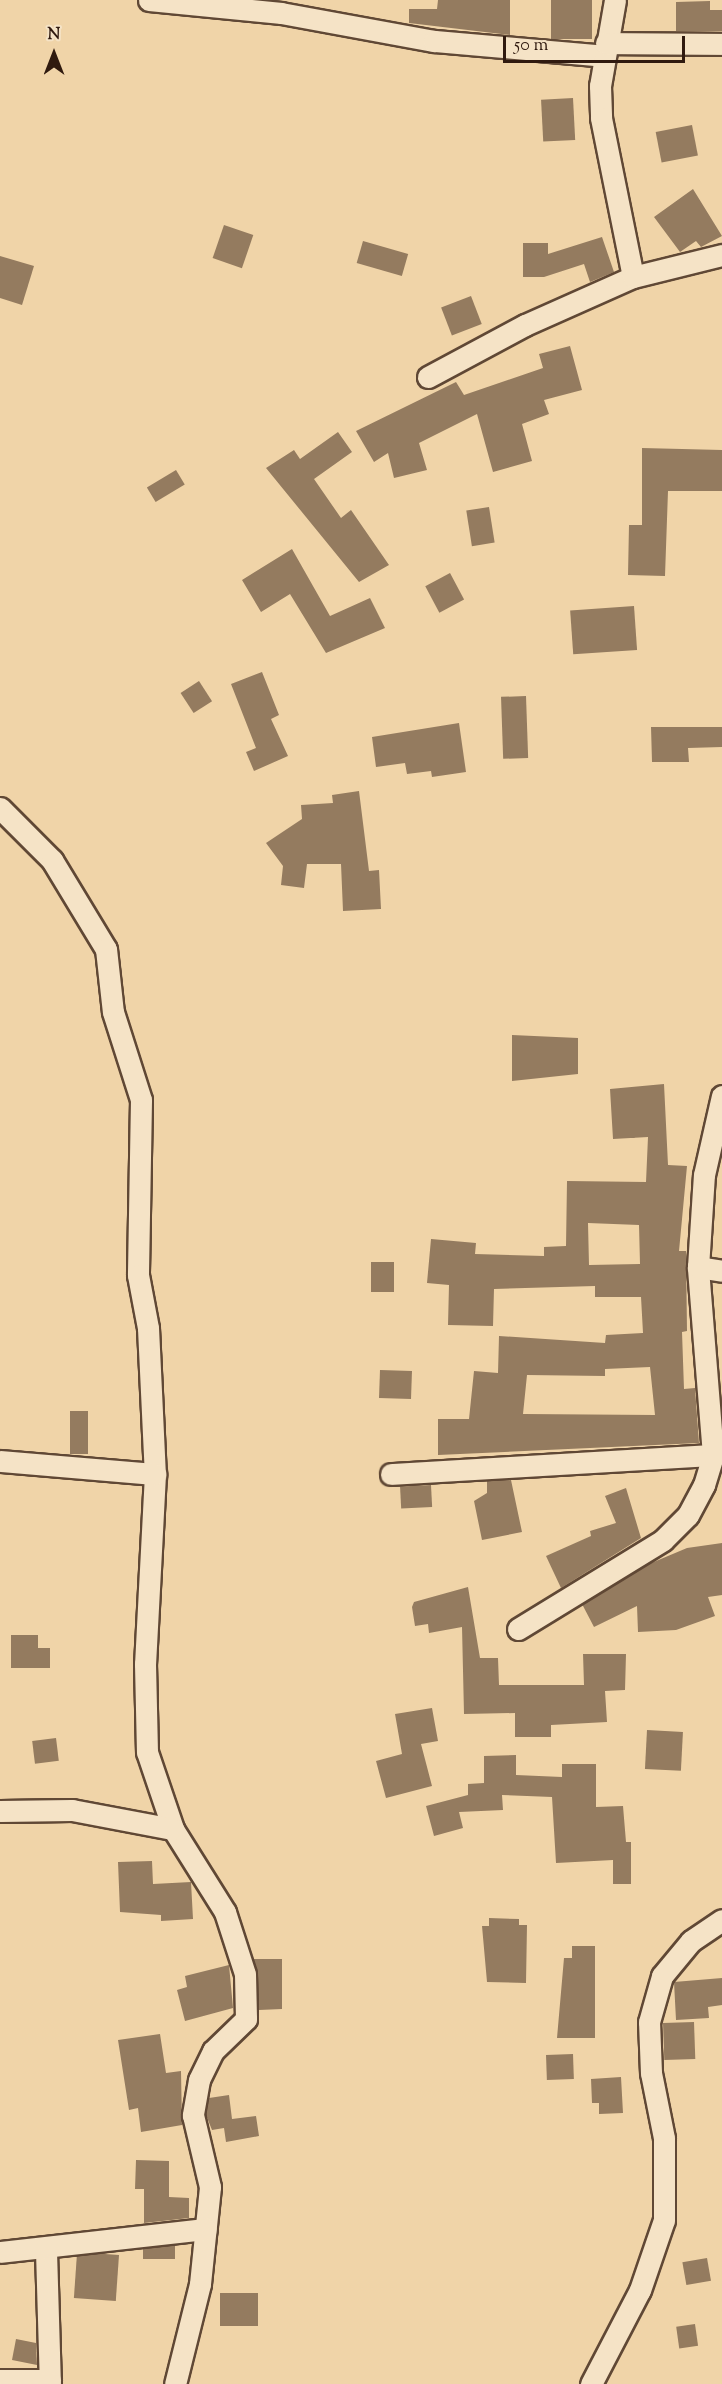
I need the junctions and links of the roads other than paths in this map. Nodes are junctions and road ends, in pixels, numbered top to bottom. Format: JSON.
{"nodes":[{"id":1,"x":148,"y":0,"type":"edge"},
{"id":2,"x":615,"y":0,"type":"edge"},
{"id":3,"x":722,"y":44,"type":"edge"},
{"id":4,"x":605,"y":49,"type":"junction"},
{"id":5,"x":722,"y":255,"type":"edge"},
{"id":6,"x":633,"y":277,"type":"junction"},
{"id":7,"x":428,"y":377,"type":"dead end"},
{"id":8,"x":0,"y":808,"type":"edge"},
{"id":9,"x":722,"y":1096,"type":"edge"},
{"id":10,"x":698,"y":1267,"type":"junction"},
{"id":11,"x":722,"y":1271,"type":"edge"},
{"id":12,"x":713,"y":1455,"type":"junction"},
{"id":13,"x":0,"y":1461,"type":"edge"},
{"id":14,"x":155,"y":1474,"type":"junction"},
{"id":15,"x":391,"y":1474,"type":"dead end"},
{"id":16,"x":518,"y":1629,"type":"dead end"},
{"id":17,"x":0,"y":1811,"type":"edge"},
{"id":18,"x":173,"y":1829,"type":"junction"},
{"id":19,"x":722,"y":1920,"type":"edge"},
{"id":20,"x":206,"y":2229,"type":"junction"},
{"id":21,"x":46,"y":2251,"type":"junction"},
{"id":22,"x":0,"y":2252,"type":"edge"},
{"id":23,"x":0,"y":2380,"type":"edge"},
{"id":24,"x":50,"y":2382,"type":"edge"},
{"id":25,"x":175,"y":2384,"type":"edge"},
{"id":26,"x":591,"y":2384,"type":"edge"}],
"edges":[{"from":1,"to":4,"type":"street"},
{"from":2,"to":4,"type":"street"},
{"from":3,"to":4,"type":"street"},
{"from":4,"to":6,"type":"street"},
{"from":5,"to":6,"type":"street"},
{"from":6,"to":7,"type":"street"},
{"from":8,"to":14,"type":"street"},
{"from":9,"to":10,"type":"street"},
{"from":10,"to":11,"type":"street"},
{"from":10,"to":12,"type":"street"},
{"from":12,"to":15,"type":"street"},
{"from":12,"to":16,"type":"street"},
{"from":13,"to":14,"type":"street"},
{"from":14,"to":18,"type":"street"},
{"from":17,"to":18,"type":"street"},
{"from":18,"to":20,"type":"street"},
{"from":19,"to":26,"type":"street"},
{"from":20,"to":21,"type":"street"},
{"from":20,"to":25,"type":"street"},
{"from":21,"to":22,"type":"street"},
{"from":21,"to":24,"type":"street"},
{"from":23,"to":24,"type":"street"}]}
